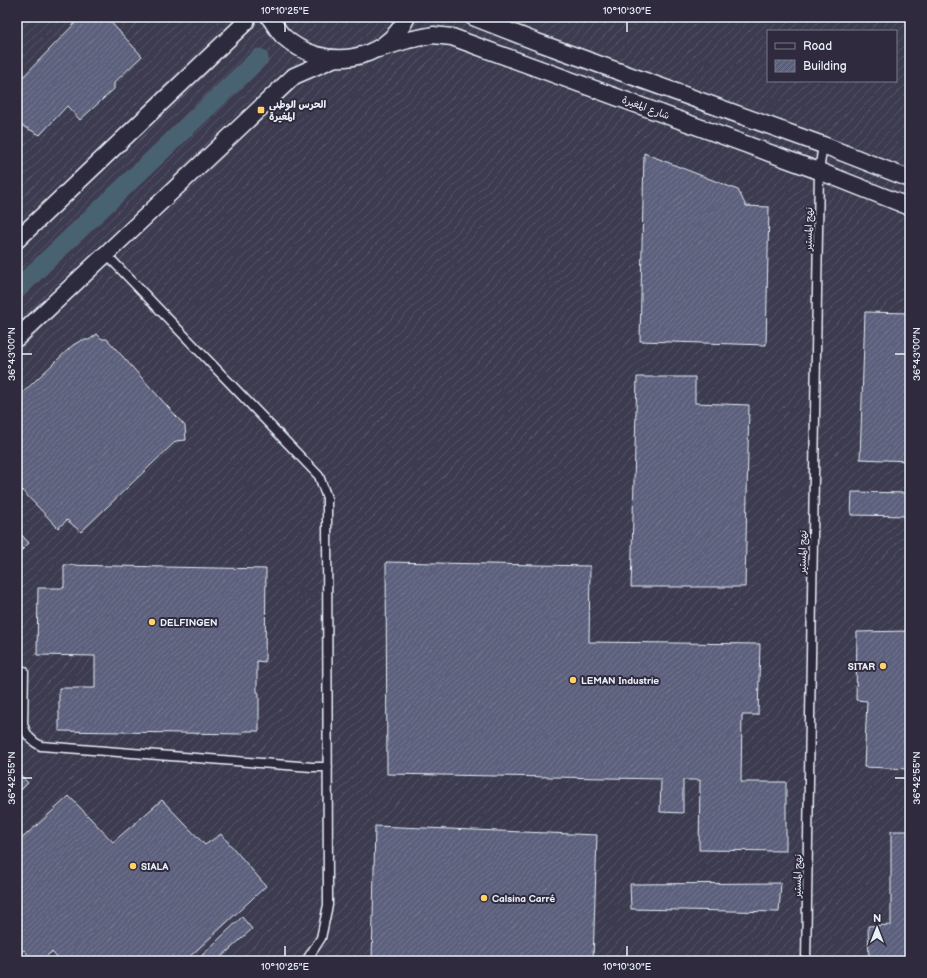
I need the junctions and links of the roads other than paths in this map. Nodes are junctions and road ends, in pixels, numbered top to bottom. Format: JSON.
{"nodes":[{"id":1,"x":247,"y":17,"type":"edge"},
{"id":2,"x":269,"y":17,"type":"edge"},
{"id":3,"x":407,"y":17,"type":"edge"},
{"id":4,"x":473,"y":17,"type":"edge"},
{"id":5,"x":378,"y":49,"type":"junction"},
{"id":6,"x":333,"y":59,"type":"junction"},
{"id":7,"x":823,"y":145,"type":"junction"},
{"id":8,"x":818,"y":171,"type":"junction"},
{"id":9,"x":910,"y":179,"type":"edge"},
{"id":10,"x":910,"y":207,"type":"edge"},
{"id":11,"x":17,"y":240,"type":"edge"},
{"id":12,"x":106,"y":254,"type":"junction"},
{"id":13,"x":17,"y":338,"type":"edge"},
{"id":14,"x":24,"y":671,"type":"dead end"},
{"id":15,"x":328,"y":767,"type":"junction"},
{"id":16,"x":306,"y":961,"type":"edge"},
{"id":17,"x":806,"y":961,"type":"edge"}],
"edges":[{"from":1,"to":11,"type":"street"},
{"from":2,"to":6,"type":"street"},
{"from":3,"to":5,"type":"street"},
{"from":4,"to":7,"type":"street"},
{"from":5,"to":6,"type":"street","name":"شارع المغيرة"},
{"from":5,"to":8,"type":"street","name":"شارع المغيرة"},
{"from":6,"to":12,"type":"street"},
{"from":7,"to":8,"type":"lane","name":"نهج المستير"},
{"from":7,"to":9,"type":"street"},
{"from":8,"to":10,"type":"street","name":"شارع المغيرة"},
{"from":8,"to":17,"type":"lane","name":"نهج المستير"},
{"from":12,"to":13,"type":"street"},
{"from":12,"to":15,"type":"lane"},
{"from":14,"to":15,"type":"lane"},
{"from":15,"to":16,"type":"lane"}]}
